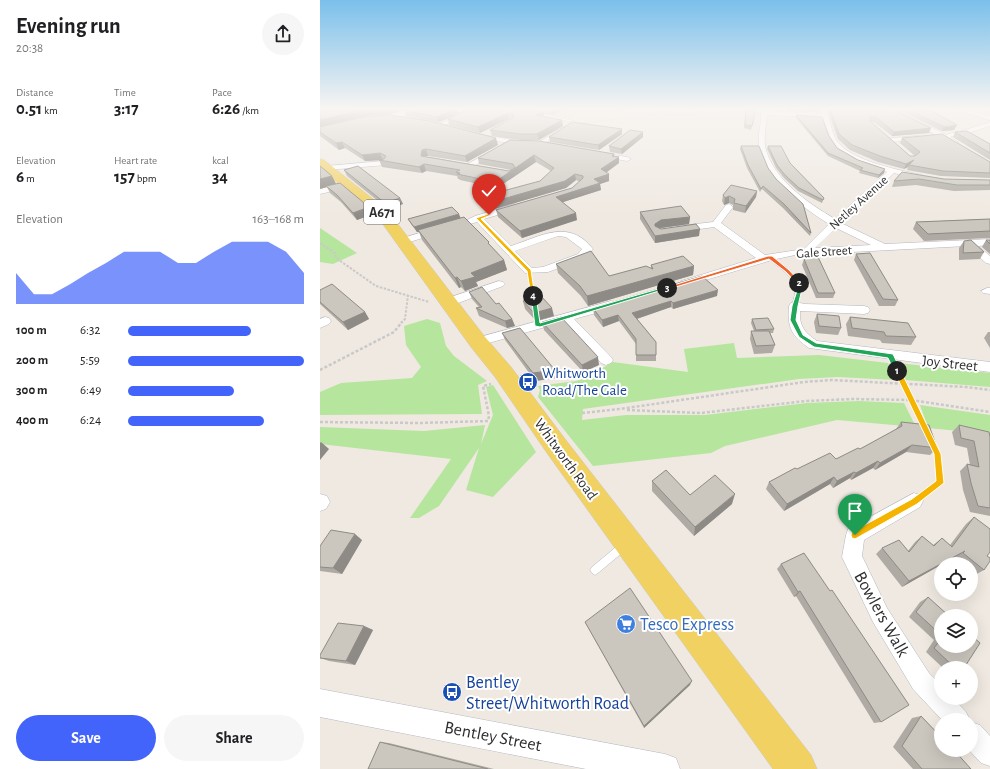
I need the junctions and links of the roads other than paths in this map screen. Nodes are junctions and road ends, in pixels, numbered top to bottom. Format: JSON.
{"nodes":[{"id":1,"x":505,"y":145,"type":"edge"},
{"id":2,"x":535,"y":145,"type":"edge"},
{"id":3,"x":762,"y":145,"type":"edge"},
{"id":4,"x":837,"y":145,"type":"edge"},
{"id":5,"x":897,"y":145,"type":"edge"},
{"id":6,"x":958,"y":145,"type":"edge"},
{"id":7,"x":548,"y":146,"type":"edge"},
{"id":8,"x":611,"y":146,"type":"edge"},
{"id":9,"x":962,"y":147,"type":"edge"},
{"id":10,"x":902,"y":149,"type":"edge"},
{"id":11,"x":593,"y":153,"type":"edge"},
{"id":12,"x":601,"y":154,"type":"junction"},
{"id":13,"x":627,"y":159,"type":"dead end"},
{"id":14,"x":383,"y":163,"type":"edge"},
{"id":15,"x":322,"y":164,"type":"edge"},
{"id":16,"x":892,"y":171,"type":"junction"},
{"id":17,"x":491,"y":178,"type":"edge"},
{"id":18,"x":925,"y":178,"type":"edge"},
{"id":19,"x":347,"y":185,"type":"junction"},
{"id":20,"x":320,"y":192,"type":"edge"},
{"id":21,"x":526,"y":204,"type":"edge"},
{"id":22,"x":729,"y":207,"type":"dead end"},
{"id":23,"x":478,"y":218,"type":"junction"},
{"id":24,"x":463,"y":223,"type":"edge"},
{"id":25,"x":834,"y":223,"type":"junction"},
{"id":26,"x":716,"y":224,"type":"junction"},
{"id":27,"x":448,"y":228,"type":"edge"},
{"id":28,"x":668,"y":231,"type":"edge"},
{"id":29,"x":403,"y":241,"type":"junction"},
{"id":30,"x":990,"y":242,"type":"edge"},
{"id":31,"x":969,"y":243,"type":"junction"},
{"id":32,"x":884,"y":247,"type":"junction"},
{"id":33,"x":509,"y":250,"type":"junction"},
{"id":34,"x":810,"y":251,"type":"junction"},
{"id":35,"x":767,"y":258,"type":"junction"},
{"id":36,"x":990,"y":261,"type":"edge"},
{"id":37,"x":499,"y":284,"type":"dead end"},
{"id":38,"x":673,"y":286,"type":"edge"},
{"id":39,"x":620,"y":302,"type":"edge"},
{"id":40,"x":440,"y":304,"type":"junction"},
{"id":41,"x":795,"y":306,"type":"junction"},
{"id":42,"x":864,"y":310,"type":"dead end"},
{"id":43,"x":566,"y":318,"type":"junction"},
{"id":44,"x":478,"y":342,"type":"junction"},
{"id":45,"x":606,"y":360,"type":"dead end"},
{"id":46,"x":990,"y":367,"type":"edge"},
{"id":47,"x":914,"y":502,"type":"road end"},
{"id":48,"x":628,"y":543,"type":"junction"},
{"id":49,"x":595,"y":570,"type":"dead end"},
{"id":50,"x":320,"y":703,"type":"edge"},
{"id":51,"x":951,"y":713,"type":"edge"},
{"id":52,"x":978,"y":741,"type":"edge"},
{"id":53,"x":990,"y":754,"type":"edge"},
{"id":54,"x":665,"y":769,"type":"edge"},
{"id":55,"x":797,"y":769,"type":"edge"}],
"edges":[{"from":1,"to":17,"type":"street"},
{"from":2,"to":7,"type":"street"},
{"from":3,"to":25,"type":"street"},
{"from":4,"to":16,"type":"street"},
{"from":5,"to":10,"type":"street"},
{"from":6,"to":9,"type":"street"},
{"from":8,"to":12,"type":"street"},
{"from":11,"to":12,"type":"street"},
{"from":12,"to":13,"type":"street"},
{"from":14,"to":15,"type":"street"},
{"from":15,"to":19,"type":"main road","name":"Whitworth Road","number":"A671"},
{"from":16,"to":18,"type":"street"},
{"from":16,"to":25,"type":"street","name":"Netley Avenue"},
{"from":19,"to":20,"type":"street"},
{"from":19,"to":29,"type":"main road","name":"Whitworth Road","number":"A671"},
{"from":21,"to":23,"type":"street"},
{"from":22,"to":26,"type":"street"},
{"from":23,"to":24,"type":"street"},
{"from":23,"to":33,"type":"street"},
{"from":25,"to":32,"type":"street"},
{"from":25,"to":34,"type":"street","name":"Netley Avenue"},
{"from":26,"to":28,"type":"street"},
{"from":26,"to":35,"type":"street"},
{"from":27,"to":29,"type":"street"},
{"from":29,"to":40,"type":"main road","name":"Whitworth Road","number":"A671"},
{"from":30,"to":31,"type":"street","name":"Gale Street"},
{"from":31,"to":32,"type":"street","name":"Gale Street"},
{"from":31,"to":36,"type":"street"},
{"from":32,"to":34,"type":"street","name":"Gale Street"},
{"from":33,"to":33,"type":"street"},
{"from":34,"to":35,"type":"street","name":"Gale Street"},
{"from":35,"to":38,"type":"street","name":"Gale Street"},
{"from":35,"to":41,"type":"lane"},
{"from":37,"to":40,"type":"street"},
{"from":39,"to":43,"type":"street"},
{"from":40,"to":44,"type":"main road","name":"Whitworth Road","number":"A671"},
{"from":41,"to":42,"type":"street"},
{"from":41,"to":46,"type":"street","name":"Joy Street"},
{"from":43,"to":44,"type":"street"},
{"from":43,"to":45,"type":"street"},
{"from":44,"to":48,"type":"main road","name":"Whitworth Road","number":"A671"},
{"from":47,"to":51,"type":"street","name":"Bowlers Walk"},
{"from":48,"to":49,"type":"lane"},
{"from":48,"to":55,"type":"main road","name":"Whitworth Road","number":"A671"},
{"from":50,"to":54,"type":"street","name":"Bentley Street"},
{"from":52,"to":53,"type":"street"}]}
